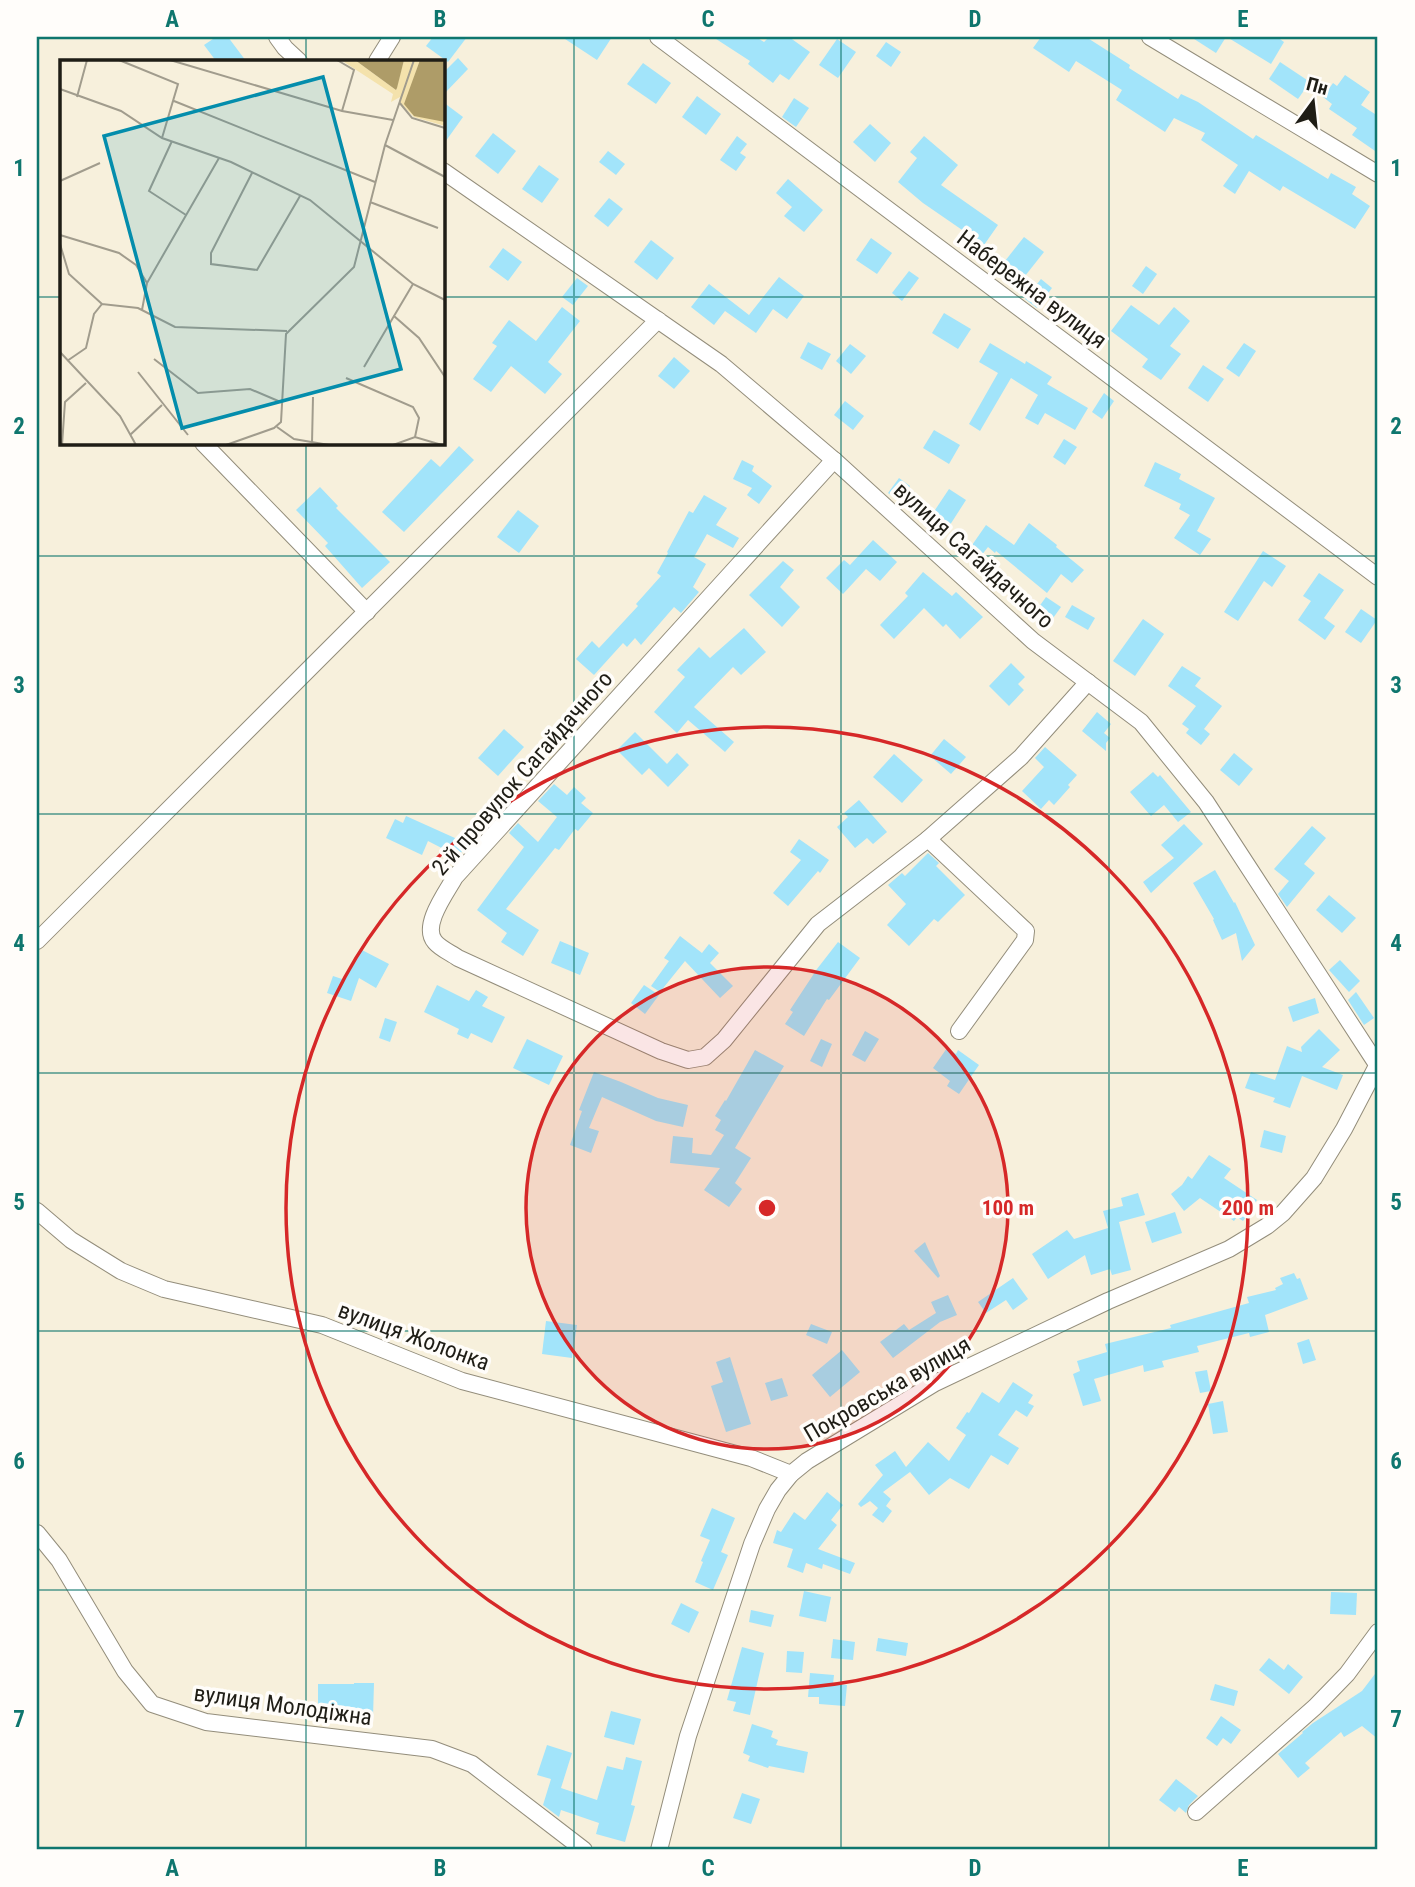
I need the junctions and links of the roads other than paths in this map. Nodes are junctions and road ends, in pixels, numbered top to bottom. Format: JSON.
{"nodes":[{"id":1,"x":276,"y":37,"type":"edge"},
{"id":2,"x":392,"y":37,"type":"edge"},
{"id":3,"x":658,"y":37,"type":"edge"},
{"id":4,"x":1150,"y":37,"type":"edge"},
{"id":5,"x":298,"y":60,"type":"edge"},
{"id":6,"x":378,"y":60,"type":"edge"},
{"id":7,"x":444,"y":172,"type":"edge"},
{"id":8,"x":1378,"y":174,"type":"edge"},
{"id":9,"x":658,"y":320,"type":"junction"},
{"id":10,"x":204,"y":444,"type":"edge"},
{"id":11,"x":834,"y":460,"type":"junction"},
{"id":12,"x":1378,"y":577,"type":"edge"},
{"id":13,"x":367,"y":612,"type":"junction"},
{"id":14,"x":1088,"y":682,"type":"junction"},
{"id":15,"x":928,"y":839,"type":"junction"},
{"id":16,"x":37,"y":941,"type":"edge"},
{"id":17,"x":959,"y":1031,"type":"dead end"},
{"id":18,"x":1378,"y":1065,"type":"edge"},
{"id":19,"x":37,"y":1211,"type":"edge"},
{"id":20,"x":791,"y":1474,"type":"junction"},
{"id":21,"x":37,"y":1532,"type":"edge"},
{"id":22,"x":1378,"y":1632,"type":"edge"},
{"id":23,"x":1196,"y":1812,"type":"dead end"},
{"id":24,"x":584,"y":1850,"type":"edge"},
{"id":25,"x":659,"y":1850,"type":"edge"}],
"edges":[{"from":1,"to":5,"type":"street"},
{"from":2,"to":6,"type":"street"},
{"from":3,"to":12,"type":"street","name":"Набережна вулиця"},
{"from":4,"to":8,"type":"street"},
{"from":7,"to":9,"type":"street","name":"вулиця Сагайдачного"},
{"from":9,"to":11,"type":"street","name":"вулиця Сагайдачного"},
{"from":9,"to":13,"type":"street"},
{"from":10,"to":13,"type":"street"},
{"from":11,"to":14,"type":"street","name":"вулиця Сагайдачного"},
{"from":11,"to":15,"type":"street","name":"2-й провулок Сагайдачного"},
{"from":13,"to":16,"type":"street"},
{"from":14,"to":15,"type":"street","name":"2-й провулок Сагайдачного"},
{"from":14,"to":18,"type":"street","name":"вулиця Сагайдачного"},
{"from":15,"to":17,"type":"street"},
{"from":18,"to":20,"type":"street","name":"Покровська вулиця"},
{"from":19,"to":20,"type":"street","name":"вулиця Жолонка"},
{"from":20,"to":25,"type":"street","name":"Покровська вулиця"},
{"from":21,"to":24,"type":"street","name":"вулиця Молодіжна"},
{"from":22,"to":23,"type":"street"}]}
